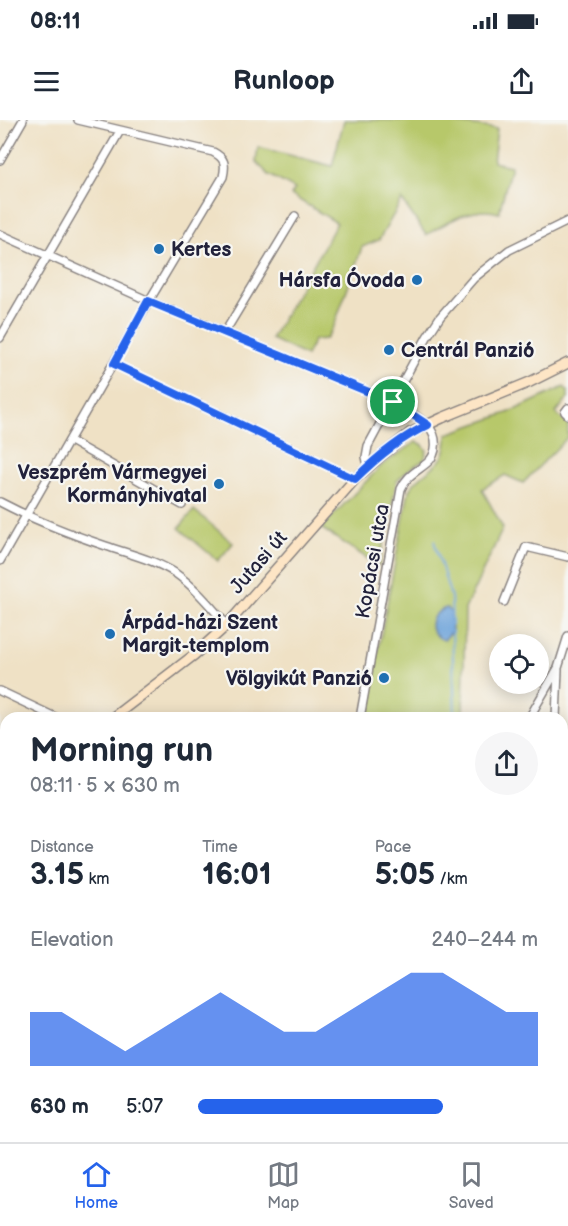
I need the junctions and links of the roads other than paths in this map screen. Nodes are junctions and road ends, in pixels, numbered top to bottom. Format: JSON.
{"nodes":[{"id":1,"x":23,"y":120,"type":"edge"},
{"id":2,"x":78,"y":120,"type":"edge"},
{"id":3,"x":120,"y":130,"type":"junction"},
{"id":4,"x":0,"y":160,"type":"edge"},
{"id":5,"x":295,"y":216,"type":"dead end"},
{"id":6,"x":568,"y":221,"type":"edge"},
{"id":7,"x":0,"y":234,"type":"edge"},
{"id":8,"x":47,"y":255,"type":"junction"},
{"id":9,"x":148,"y":301,"type":"junction"},
{"id":10,"x":225,"y":332,"type":"junction"},
{"id":11,"x":0,"y":338,"type":"edge"},
{"id":12,"x":114,"y":364,"type":"junction"},
{"id":13,"x":567,"y":366,"type":"edge"},
{"id":14,"x":393,"y":402,"type":"junction"},
{"id":15,"x":568,"y":408,"type":"edge"},
{"id":16,"x":568,"y":415,"type":"edge"},
{"id":17,"x":428,"y":425,"type":"junction"},
{"id":18,"x":70,"y":441,"type":"junction"},
{"id":19,"x":368,"y":466,"type":"junction"},
{"id":20,"x":355,"y":479,"type":"junction"},
{"id":21,"x":0,"y":502,"type":"edge"},
{"id":22,"x":182,"y":505,"type":"dead end"},
{"id":23,"x":26,"y":516,"type":"junction"},
{"id":24,"x":568,"y":557,"type":"edge"},
{"id":25,"x":0,"y":561,"type":"edge"},
{"id":26,"x":504,"y":602,"type":"dead end"},
{"id":27,"x":227,"y":625,"type":"junction"},
{"id":28,"x":568,"y":636,"type":"edge"},
{"id":29,"x":558,"y":668,"type":"junction"},
{"id":30,"x":0,"y":691,"type":"edge"},
{"id":31,"x":44,"y":712,"type":"edge"},
{"id":32,"x":123,"y":712,"type":"edge"},
{"id":33,"x":361,"y":712,"type":"edge"},
{"id":34,"x":532,"y":712,"type":"edge"},
{"id":35,"x":556,"y":712,"type":"edge"}],
"edges":[{"from":1,"to":4,"type":"street"},
{"from":2,"to":3,"type":"street"},
{"from":3,"to":8,"type":"street"},
{"from":3,"to":9,"type":"street"},
{"from":5,"to":10,"type":"street"},
{"from":6,"to":14,"type":"street"},
{"from":7,"to":8,"type":"street"},
{"from":8,"to":9,"type":"street"},
{"from":8,"to":11,"type":"street"},
{"from":9,"to":10,"type":"street"},
{"from":9,"to":12,"type":"street"},
{"from":10,"to":14,"type":"street"},
{"from":12,"to":18,"type":"street"},
{"from":12,"to":20,"type":"street"},
{"from":13,"to":17,"type":"street","name":"Jutasi út"},
{"from":14,"to":17,"type":"street"},
{"from":14,"to":19,"type":"street"},
{"from":15,"to":16,"type":"street"},
{"from":17,"to":19,"type":"street","name":"Jutasi út"},
{"from":17,"to":33,"type":"street","name":"Kopácsi utca"},
{"from":18,"to":22,"type":"street"},
{"from":18,"to":23,"type":"street"},
{"from":19,"to":20,"type":"street","name":"Jutasi út"},
{"from":20,"to":27,"type":"street","name":"Jutasi út"},
{"from":21,"to":23,"type":"street"},
{"from":23,"to":25,"type":"street"},
{"from":23,"to":27,"type":"street"},
{"from":24,"to":26,"type":"street"},
{"from":27,"to":32,"type":"street","name":"Jutasi út"},
{"from":28,"to":29,"type":"street"},
{"from":29,"to":34,"type":"street"},
{"from":29,"to":35,"type":"street"},
{"from":30,"to":31,"type":"street"}]}
